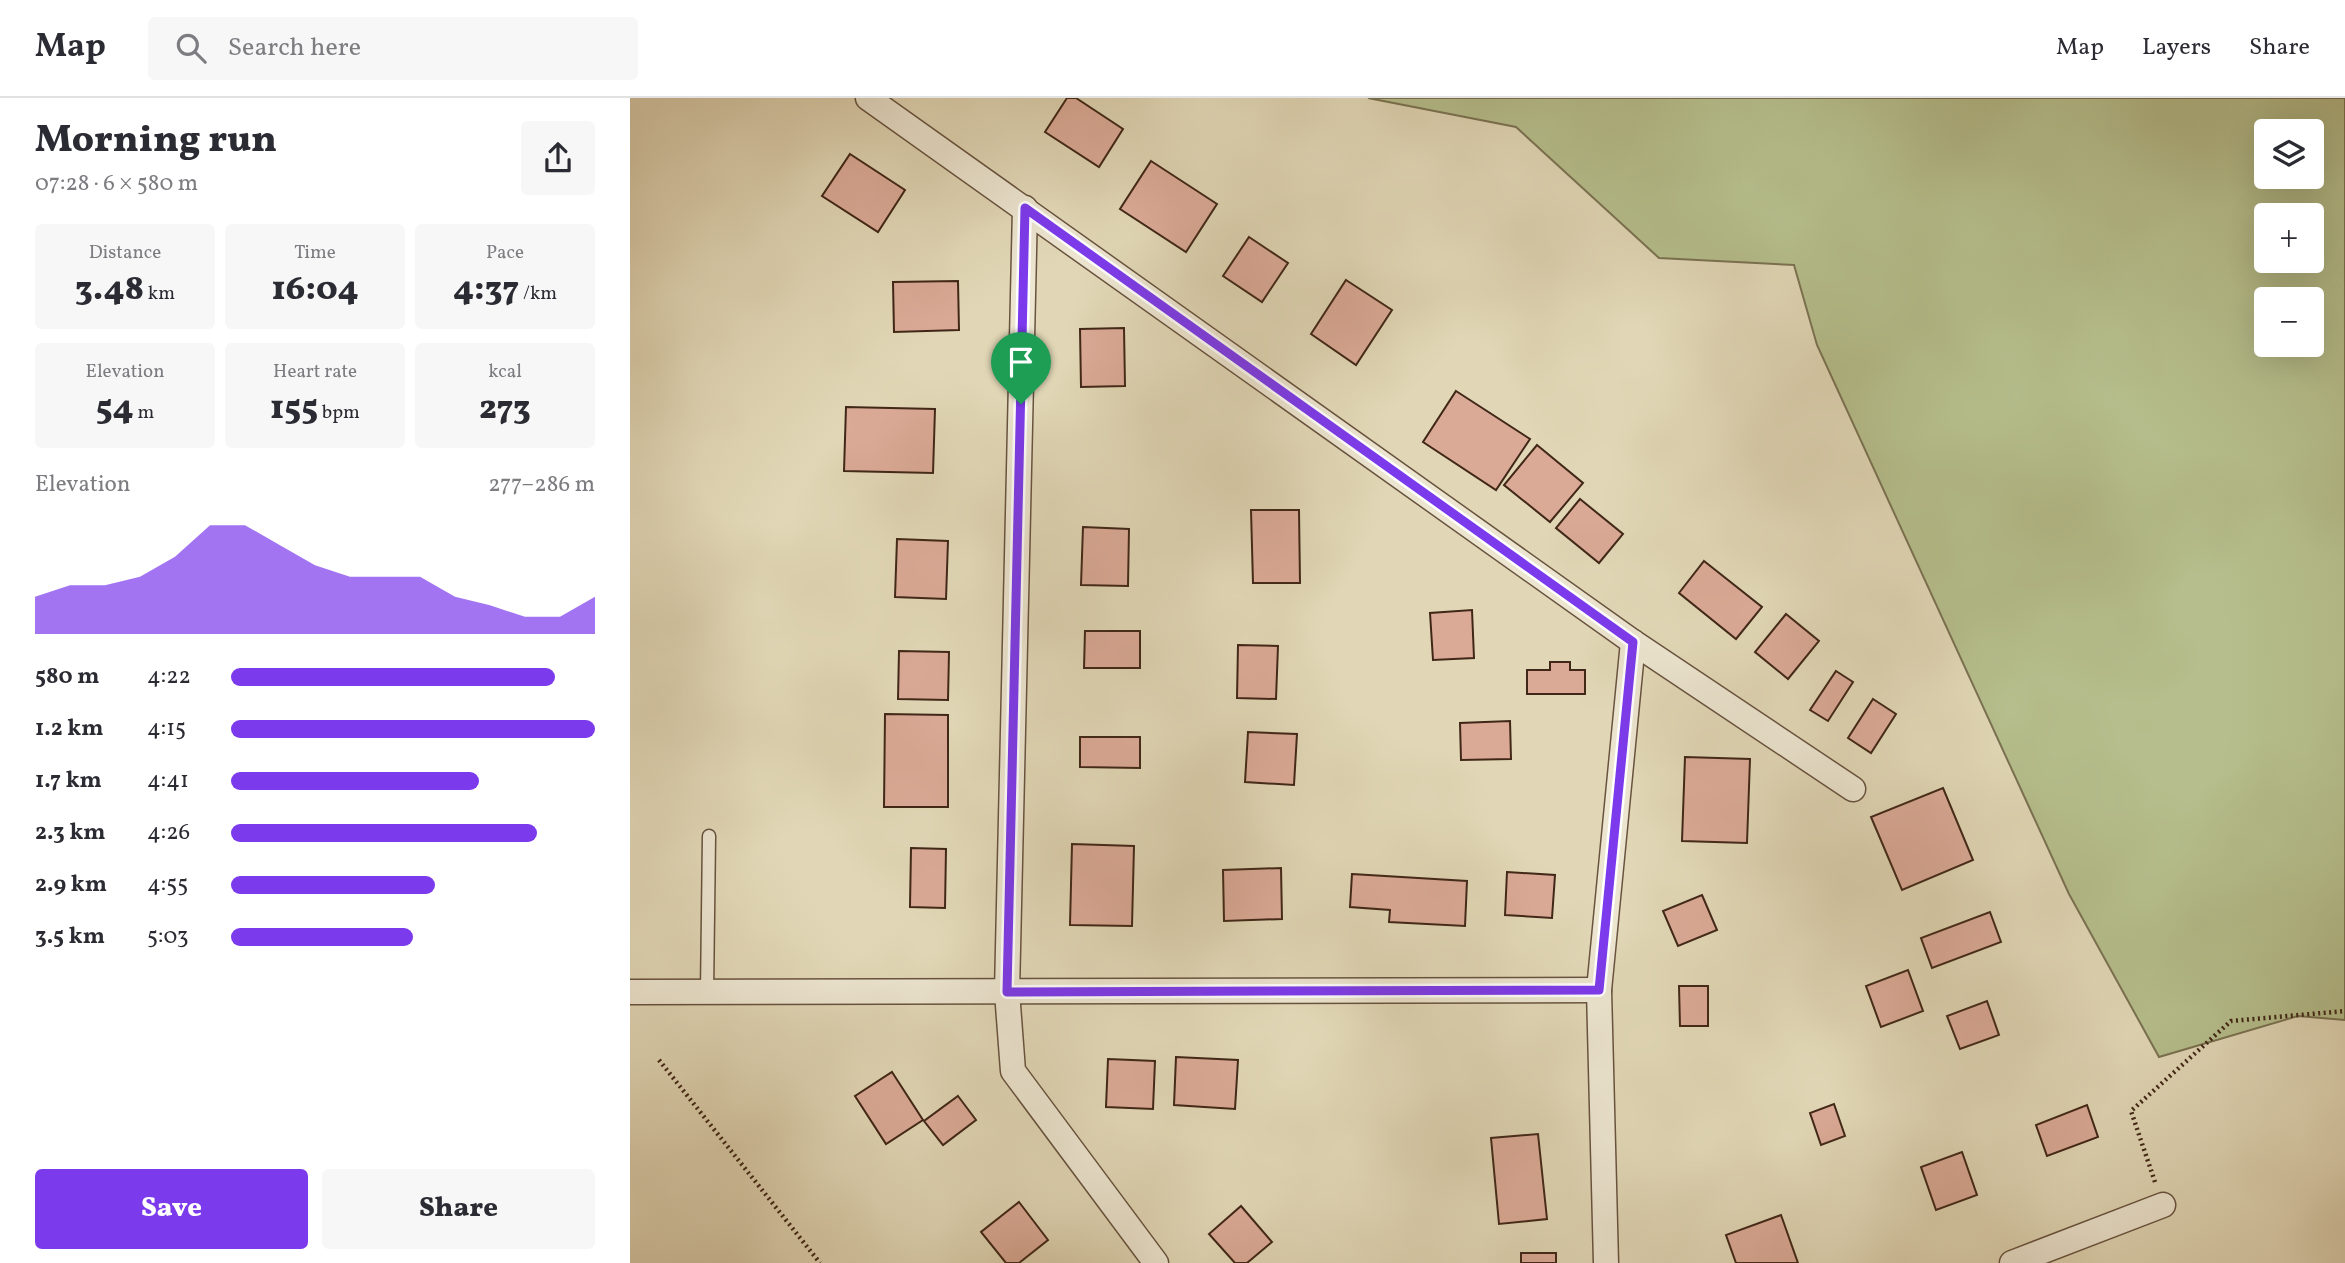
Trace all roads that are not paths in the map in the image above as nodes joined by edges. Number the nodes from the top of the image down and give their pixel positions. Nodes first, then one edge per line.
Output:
1 (868, 98) edge
2 (1025, 208) junction
3 (1633, 642) junction
4 (1853, 789) dead end
5 (709, 836) dead end
6 (1599, 990) junction
7 (630, 992) edge
8 (707, 992) junction
9 (1007, 992) junction
10 (2163, 1205) road end
11 (1156, 1263) edge
12 (1606, 1263) edge
13 (2012, 1263) edge

1 - 2 street
2 - 3 street
2 - 9 street
3 - 4 street
3 - 6 street
5 - 8 lane
6 - 9 street
6 - 12 street
7 - 8 street
8 - 9 street
9 - 11 street
10 - 13 street

